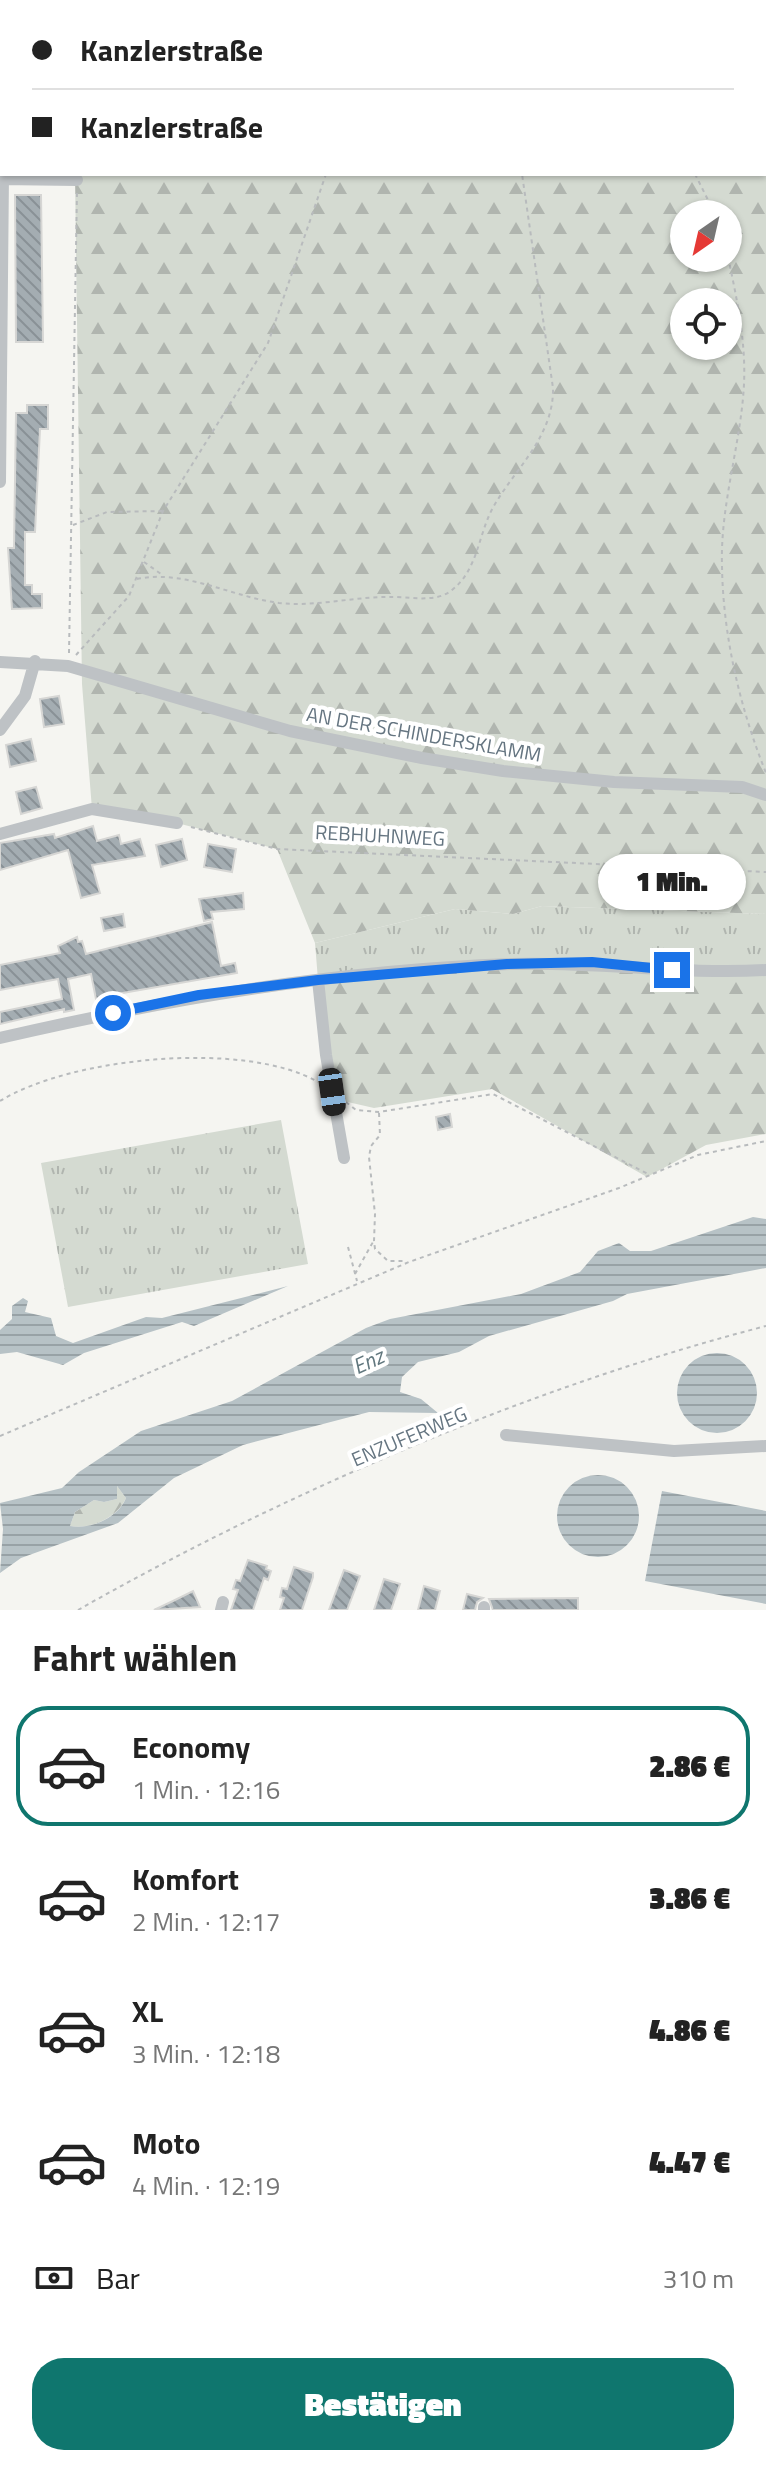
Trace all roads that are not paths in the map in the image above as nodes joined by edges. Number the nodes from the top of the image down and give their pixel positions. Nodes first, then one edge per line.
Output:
1 (2, 178) edge
2 (77, 180) road end
3 (0, 482) edge
4 (35, 661) junction
5 (0, 662) edge
6 (0, 730) edge
7 (766, 795) edge
8 (177, 823) road end
9 (0, 834) edge
10 (766, 970) edge
11 (318, 980) junction
12 (0, 1038) edge
13 (344, 1158) dead end
14 (506, 1435) dead end
15 (766, 1446) edge

1 - 2 street
1 - 3 street
4 - 5 street, AN DER SCHINDERSKLAMM
4 - 6 street
4 - 7 street, AN DER SCHINDERSKLAMM
8 - 9 street
10 - 11 street
11 - 12 street
11 - 13 street
14 - 15 street

